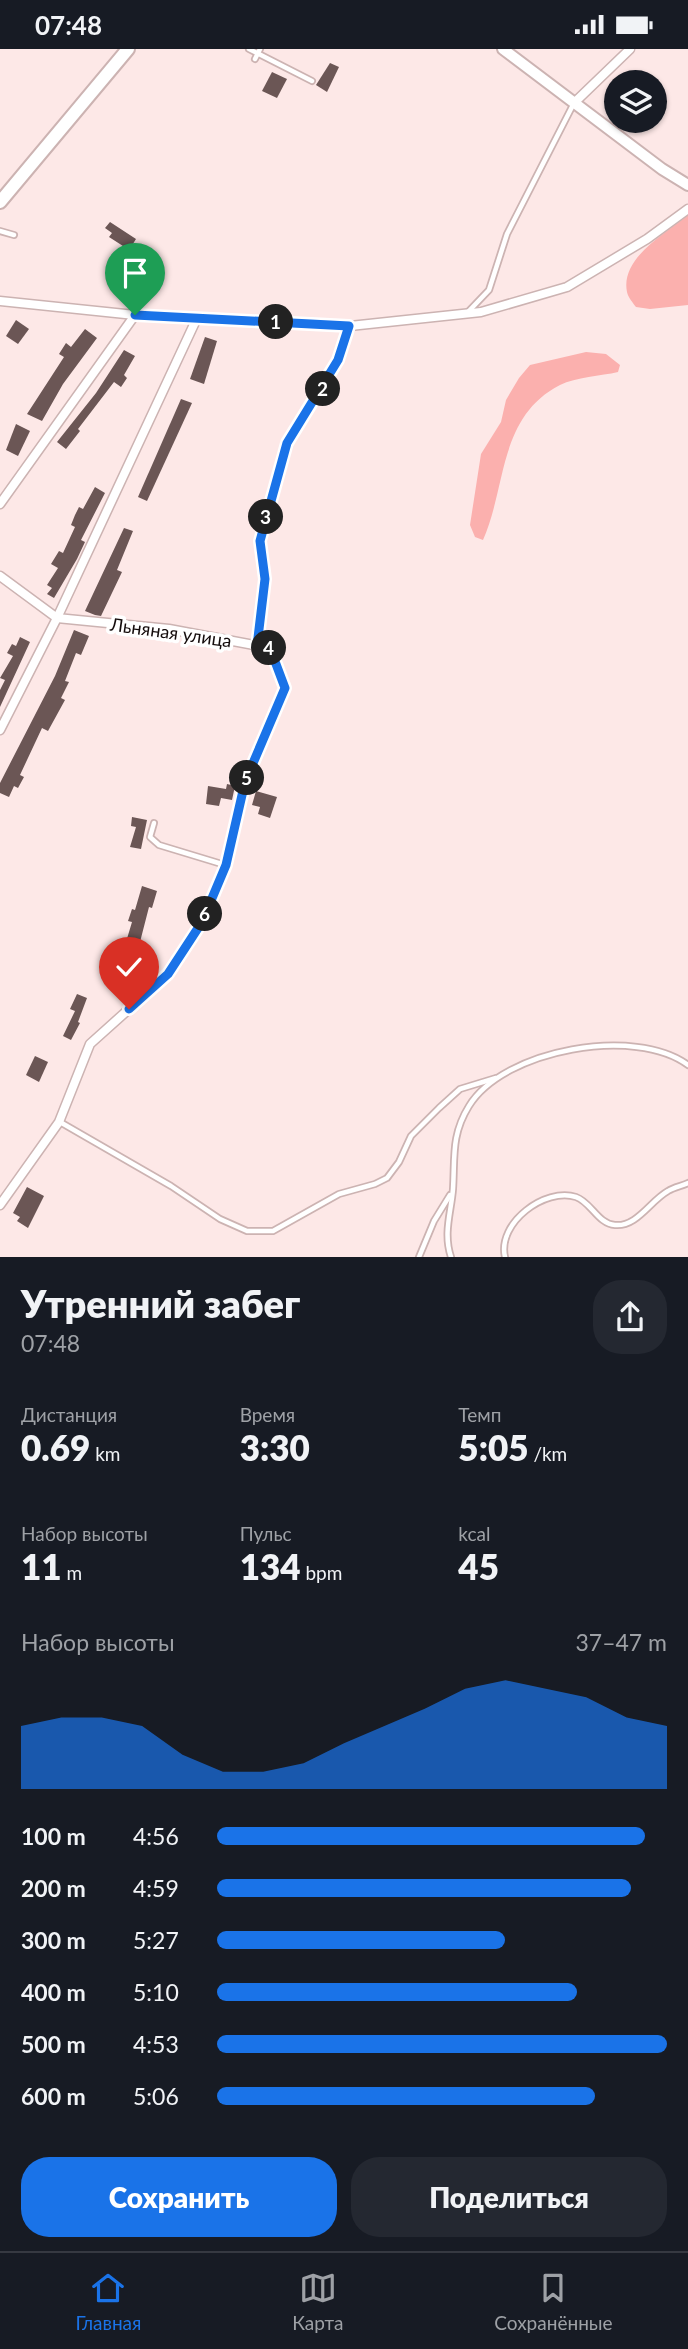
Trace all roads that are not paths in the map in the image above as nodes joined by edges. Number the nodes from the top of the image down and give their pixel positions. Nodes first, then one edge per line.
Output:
1 (128, 49) edge
2 (248, 49) edge
3 (503, 49) edge
4 (630, 49) edge
5 (258, 51) edge
6 (255, 59) dead end
7 (312, 81) dead end
8 (575, 102) junction
9 (688, 185) edge
10 (0, 202) edge
11 (688, 209) edge
12 (0, 231) edge
13 (14, 235) dead end
14 (0, 301) edge
15 (466, 314) junction
16 (135, 315) junction
17 (197, 318) junction
18 (349, 326) junction
19 (0, 505) edge
20 (0, 576) edge
21 (57, 618) junction
22 (257, 646) junction
23 (0, 730) edge
24 (154, 823) dead end
25 (226, 865) junction
26 (688, 1065) edge
27 (496, 1078) junction
28 (59, 1122) junction
29 (688, 1183) edge
30 (453, 1190) junction
31 (0, 1205) edge
32 (419, 1257) edge
33 (451, 1257) edge
34 (505, 1257) edge

1 - 10 main road
2 - 5 lane
3 - 8 street
4 - 8 street
5 - 6 lane
5 - 7 lane
8 - 9 street
8 - 15 lane
11 - 15 street
12 - 13 lane
14 - 16 street
15 - 18 street
16 - 17 street
16 - 19 street
17 - 18 street
17 - 21 street
18 - 22 lane
20 - 21 street
21 - 22 street, Льняная улица
21 - 23 street
22 - 25 street, Льняная улица
24 - 25 lane
25 - 28 street, Льняная улица
26 - 27 lane
27 - 28 lane
27 - 30 lane
28 - 31 street, Льняная улица
29 - 34 lane
30 - 32 lane
30 - 33 lane

